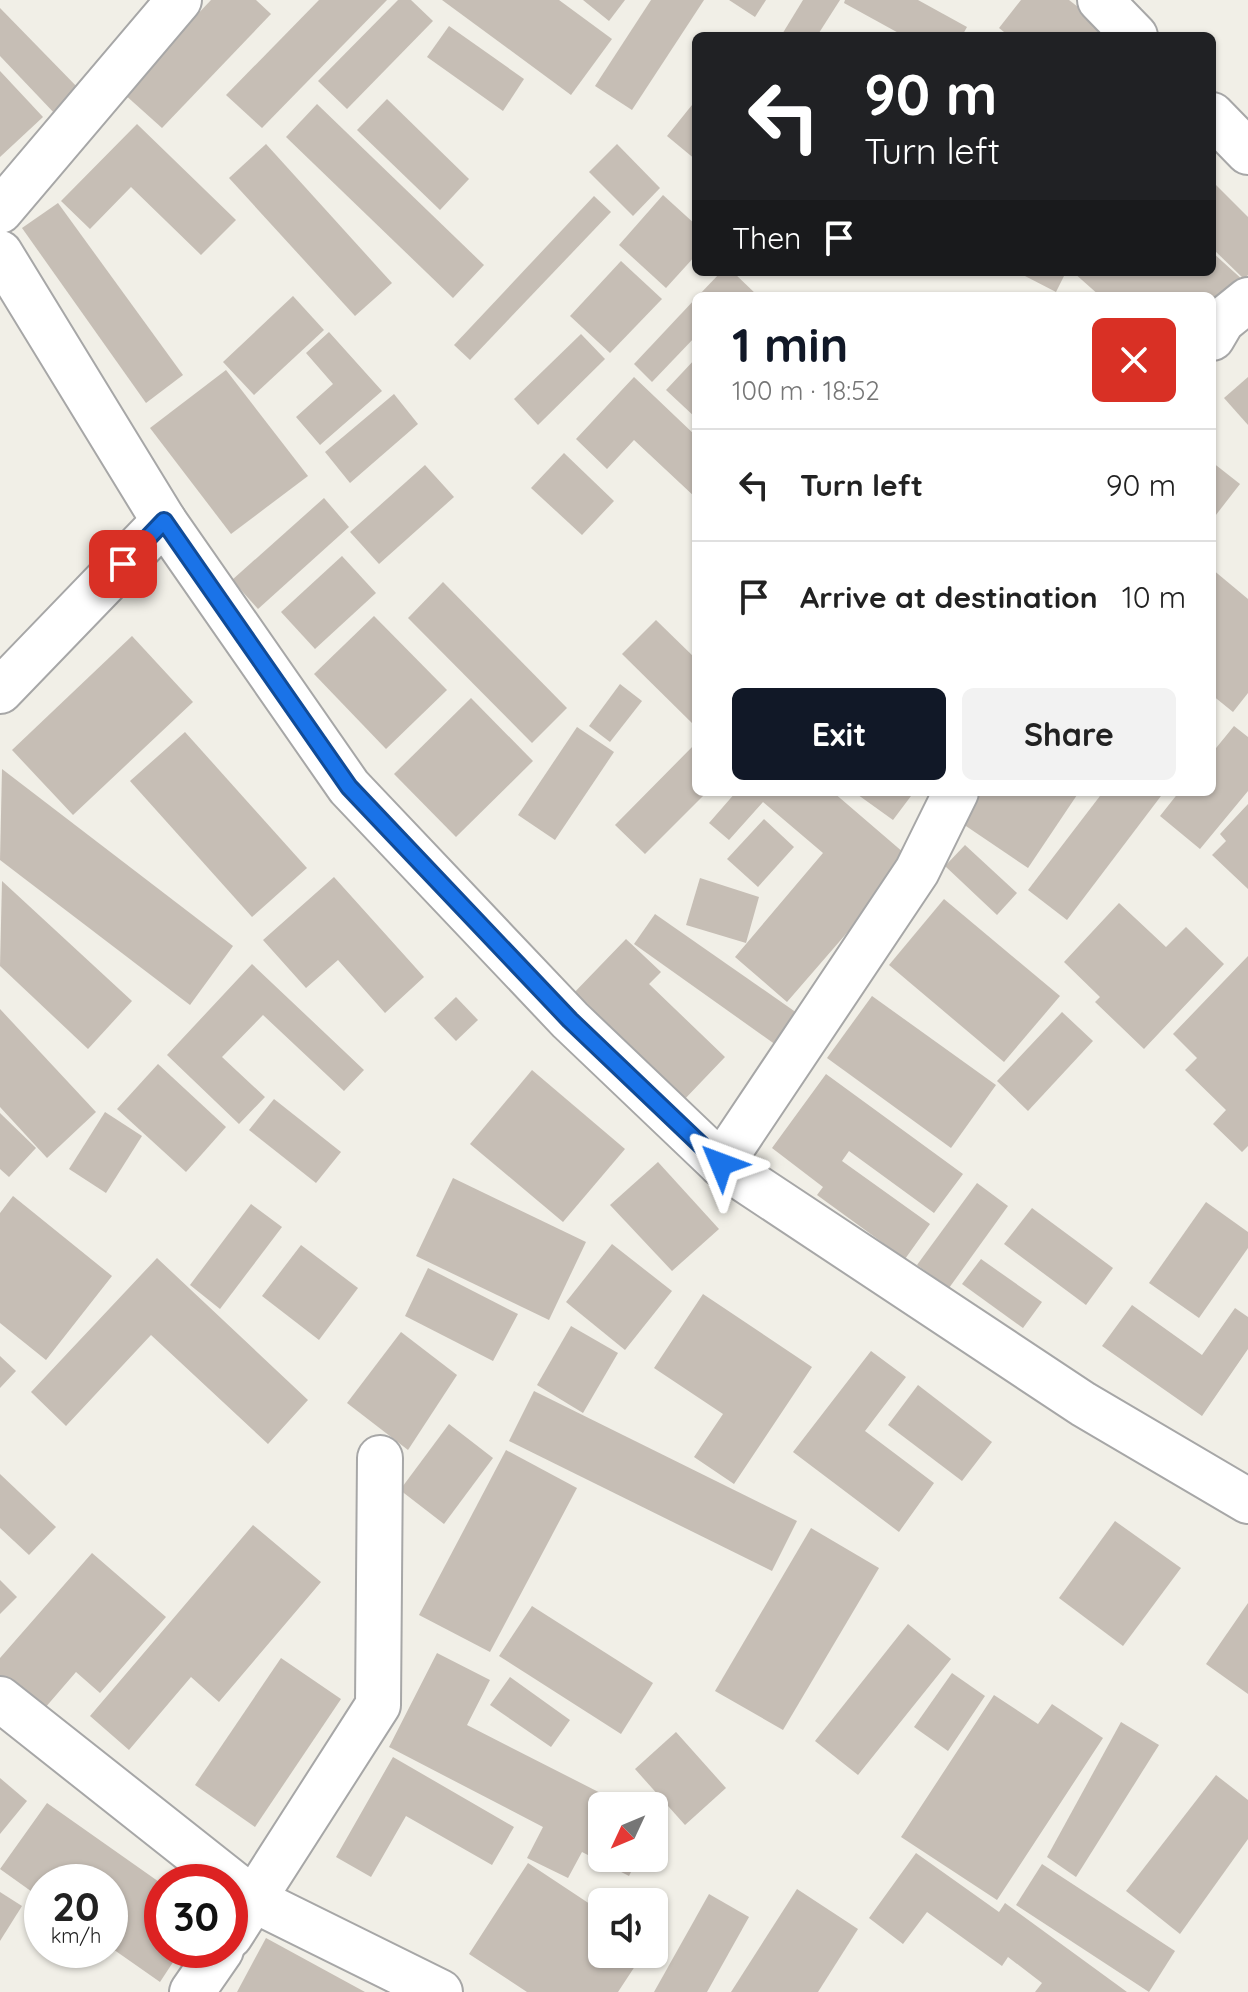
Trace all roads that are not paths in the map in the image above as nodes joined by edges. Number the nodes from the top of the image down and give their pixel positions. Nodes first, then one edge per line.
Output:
1 (179, 0) edge
2 (1100, 0) edge
3 (1131, 32) edge
4 (1216, 119) edge
5 (1248, 152) edge
6 (0, 211) edge
7 (0, 253) edge
8 (1248, 300) edge
9 (1216, 331) edge
10 (164, 521) junction
11 (0, 691) edge
12 (954, 796) edge
13 (721, 1164) junction
14 (380, 1458) dead end
15 (1248, 1501) edge
16 (0, 1699) edge
17 (254, 1900) junction
18 (248, 1909) edge
19 (209, 1968) edge
20 (192, 1992) edge
21 (440, 1992) edge

1 - 6 street
2 - 3 street
4 - 5 street
7 - 10 street
8 - 9 street
10 - 11 street
10 - 13 street
12 - 13 street
13 - 15 street
14 - 17 street
16 - 17 street
17 - 18 street
17 - 21 street
19 - 20 street

